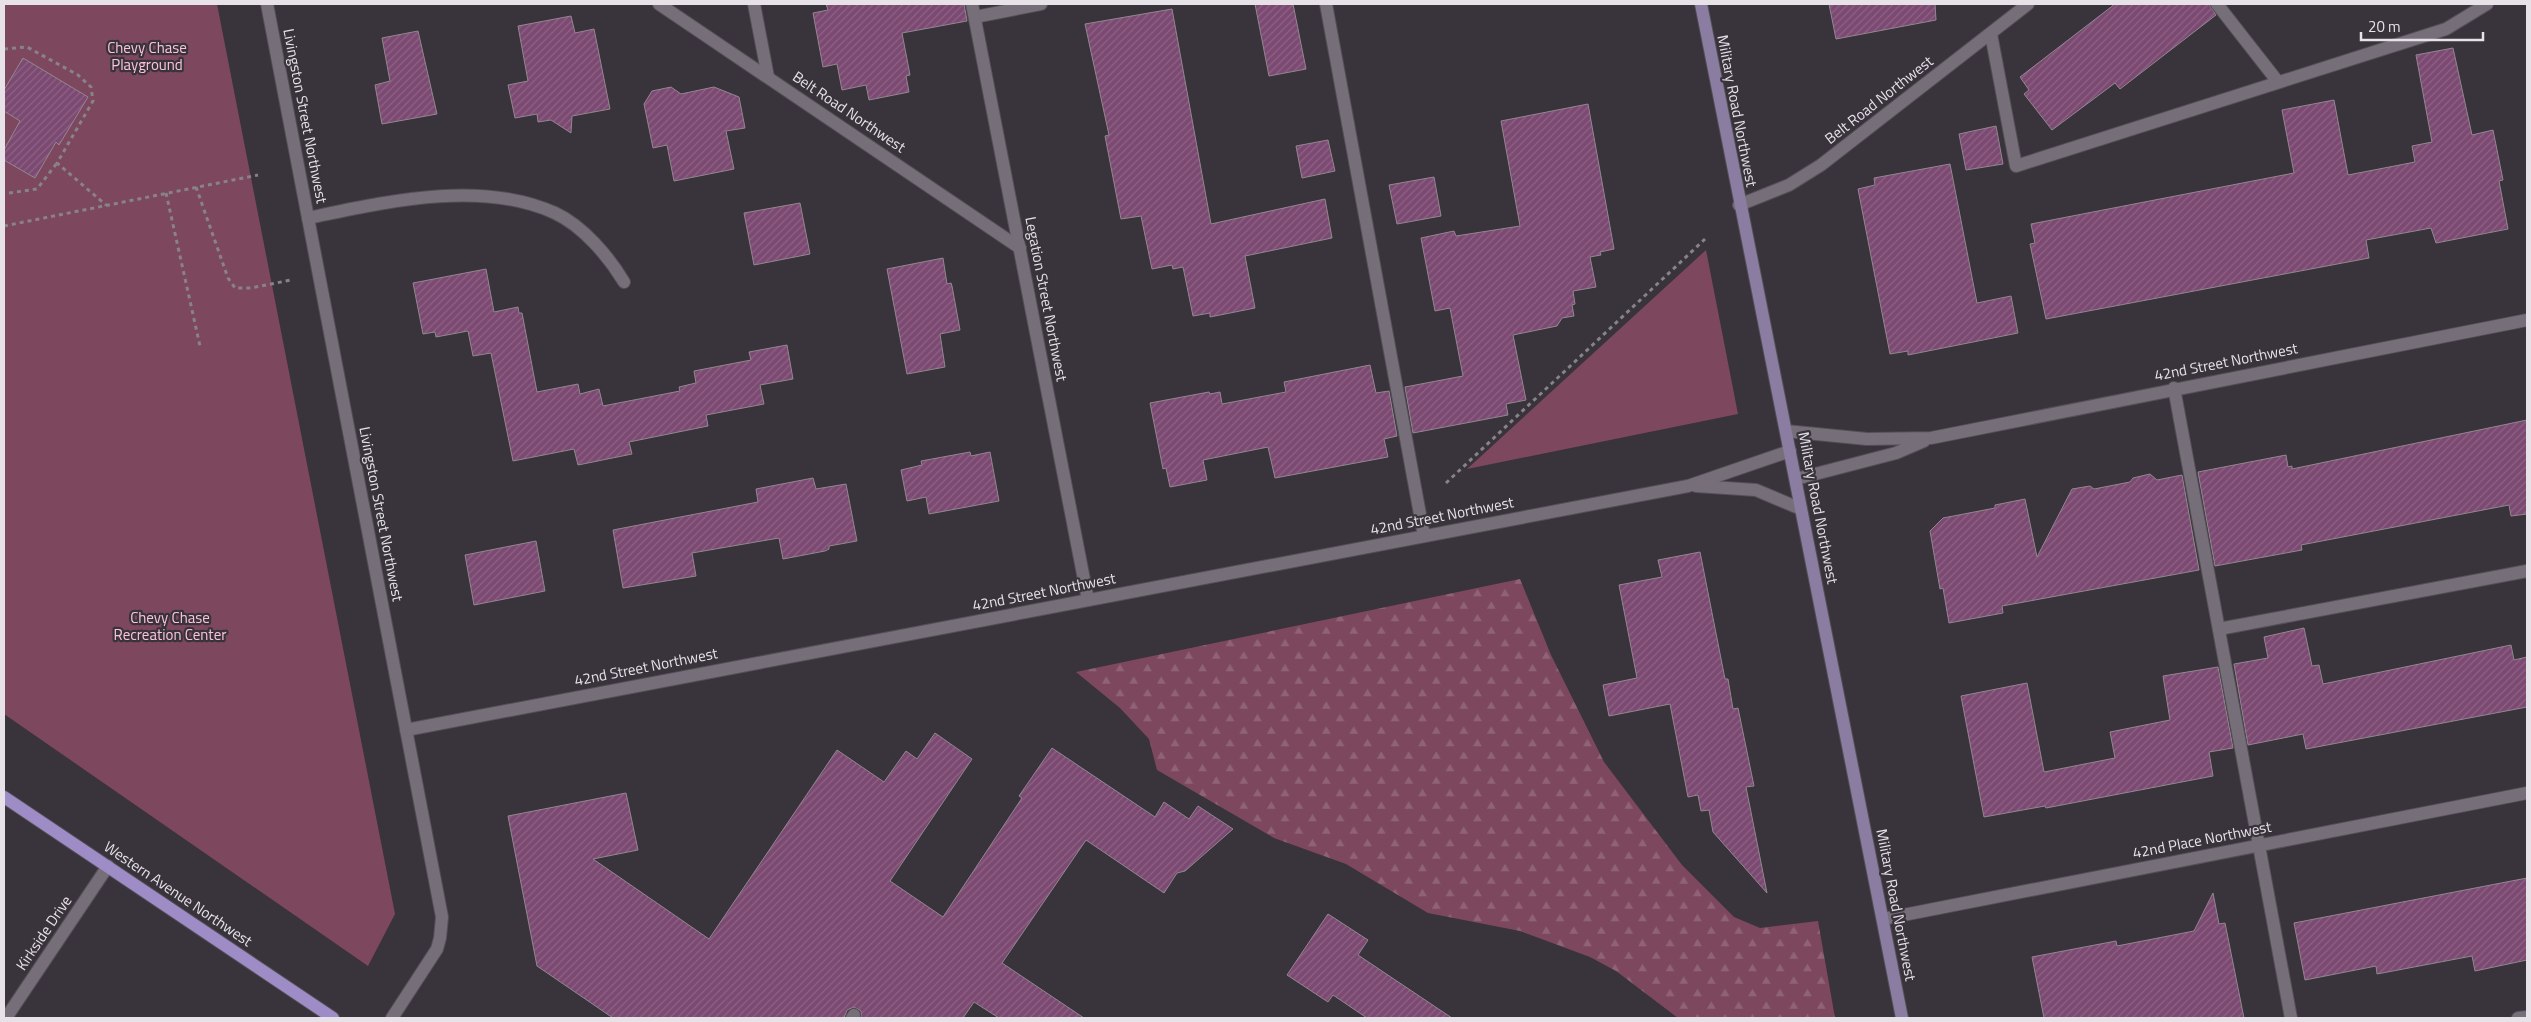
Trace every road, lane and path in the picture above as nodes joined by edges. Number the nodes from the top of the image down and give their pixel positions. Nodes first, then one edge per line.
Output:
1 (267, 4) edge
2 (659, 4) edge
3 (754, 4) edge
4 (1041, 4) edge
5 (1326, 4) edge
6 (1700, 4) edge
7 (2028, 4) edge
8 (2217, 4) edge
9 (2487, 4) edge
10 (974, 10) edge
11 (1991, 34) junction
12 (4, 49) edge
13 (768, 77) junction
14 (2278, 82) junction
15 (57, 163) junction
16 (258, 176) dead end
17 (196, 188) junction
18 (166, 193) junction
19 (9, 194) dead end
20 (1739, 205) junction
21 (106, 206) junction
22 (308, 218) junction
23 (4, 226) edge
24 (1705, 240) dead end
25 (1020, 248) junction
26 (292, 280) dead end
27 (624, 282) dead end
28 (2527, 320) edge
29 (200, 346) dead end
30 (2174, 388) junction
31 (1786, 431) junction
32 (1931, 438) junction
33 (1790, 451) junction
34 (1796, 479) junction
35 (1446, 483) dead end
36 (1688, 486) junction
37 (1801, 509) junction
38 (1424, 536) junction
39 (2527, 571) edge
40 (1088, 600) junction
41 (2219, 629) junction
42 (406, 730) junction
43 (2527, 793) edge
44 (4, 797) edge
45 (2260, 846) junction
46 (108, 866) junction
47 (1882, 920) junction
48 (2527, 1016) edge
49 (6, 1018) edge
50 (333, 1018) edge
51 (392, 1018) edge
52 (1902, 1018) edge
53 (2292, 1018) edge
54 (2518, 1018) edge

1 - 22 street, Livingston Street Northwest
2 - 13 street, Belt Road Northwest
3 - 13 street
4 - 10 street
5 - 38 street
6 - 20 main road, Military Road Northwest
7 - 11 street, Belt Road Northwest
8 - 14 street
9 - 14 street
10 - 25 street, Legation Street Northwest
11 - 14 street
11 - 20 street, Belt Road Northwest
12 - 15 path
13 - 25 street, Belt Road Northwest
15 - 19 path
15 - 21 path
16 - 17 path
17 - 18 path
17 - 26 path
18 - 21 path
18 - 29 path
20 - 31 main road, Military Road Northwest
21 - 23 path
22 - 27 street
22 - 42 street, Livingston Street Northwest
24 - 35 path
25 - 40 street, Legation Street Northwest
28 - 30 street, 42nd Street Northwest
30 - 32 street, 42nd Street Northwest
30 - 41 street
31 - 32 street, 42nd Street Northwest
31 - 33 main road, Military Road Northwest
32 - 34 street, 42nd Street Northwest
33 - 34 main road, Military Road Northwest
33 - 36 street, 42nd Street Northwest
34 - 37 main road, Military Road Northwest
36 - 37 street, 42nd Street Northwest
36 - 38 street, 42nd Street Northwest
37 - 47 main road, Military Road Northwest
38 - 40 street, 42nd Street Northwest
39 - 41 street
40 - 42 street, 42nd Street Northwest
41 - 45 street
42 - 51 street, Livingston Street Northwest
43 - 45 street, 42nd Place Northwest
44 - 46 main road, Western Avenue Northwest
45 - 47 street, 42nd Place Northwest
45 - 53 street
46 - 49 street, Kirkside Drive
46 - 50 main road, Western Avenue Northwest
47 - 52 main road, Military Road Northwest
48 - 54 street

